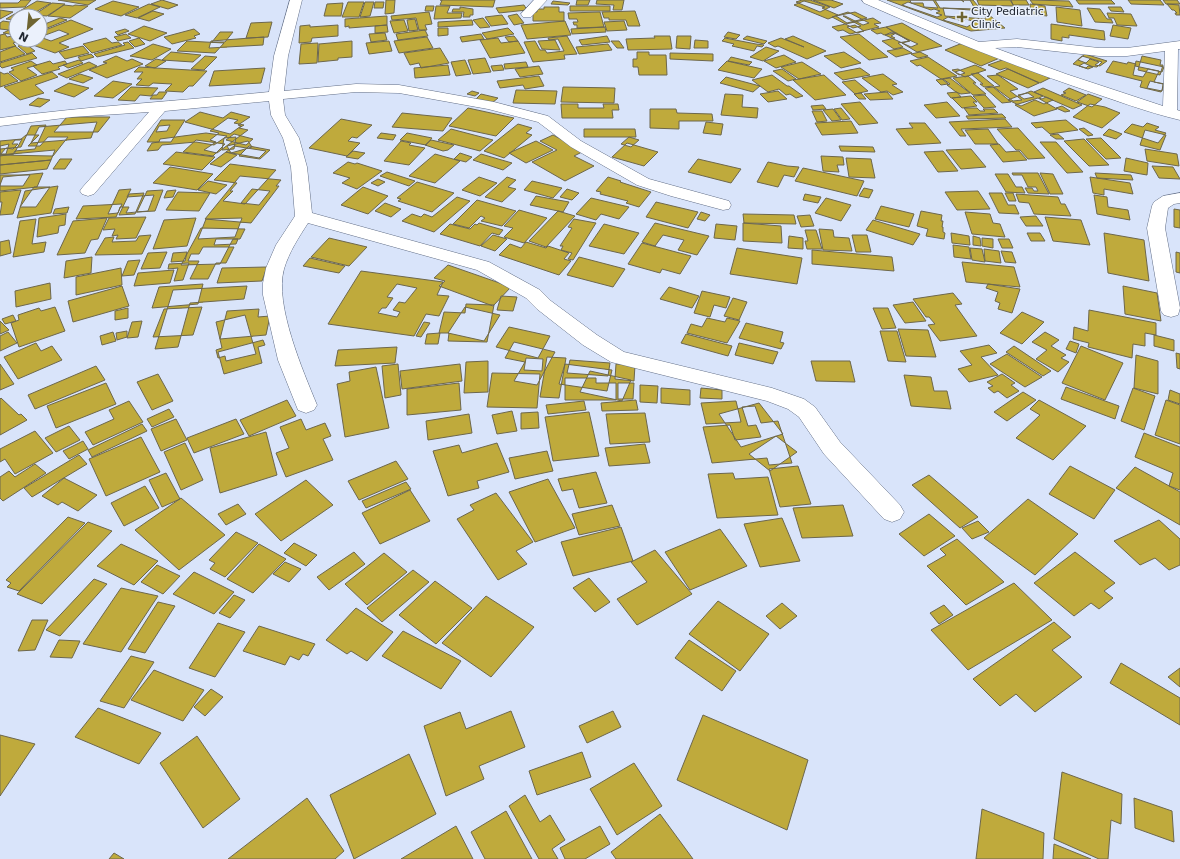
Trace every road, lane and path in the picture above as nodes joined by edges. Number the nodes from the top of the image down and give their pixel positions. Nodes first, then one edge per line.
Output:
1 (296, 0) edge
2 (542, 0) edge
3 (868, 0) edge
4 (527, 14) dead end
5 (1176, 45) edge
6 (978, 46) junction
7 (276, 96) junction
8 (161, 107) junction
9 (1175, 114) edge
10 (0, 122) edge
11 (88, 191) dead end
12 (1180, 198) edge
13 (723, 205) dead end
14 (304, 216) junction
15 (1171, 311) dead end
16 (306, 405) dead end
17 (892, 512) dead end

1 - 7 street
2 - 4 street
3 - 6 street
5 - 6 street
5 - 9 street
6 - 9 street
7 - 8 street
7 - 13 street
7 - 14 street
8 - 10 street
8 - 11 street
12 - 15 street
14 - 16 street
14 - 17 street

